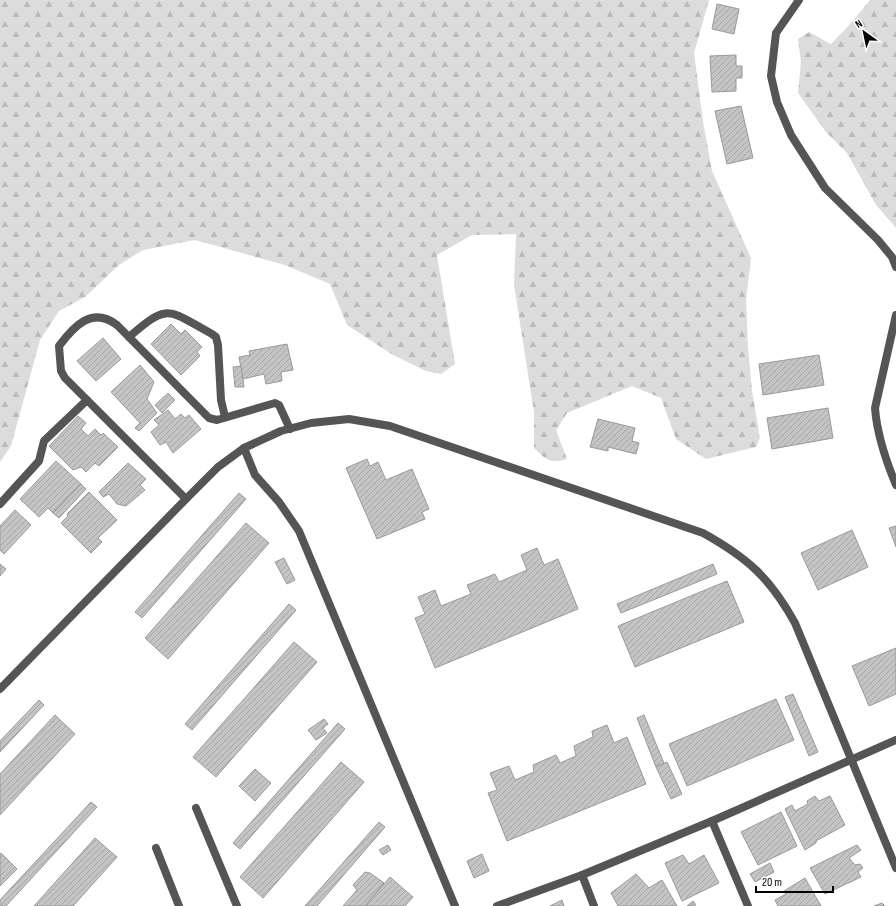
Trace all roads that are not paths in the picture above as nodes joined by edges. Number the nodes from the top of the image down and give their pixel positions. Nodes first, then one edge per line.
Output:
1 (799, 0) edge
2 (896, 267) edge
3 (896, 315) edge
4 (128, 337) junction
5 (87, 400) junction
6 (225, 418) junction
7 (290, 429) junction
8 (244, 448) junction
9 (896, 485) edge
10 (186, 499) junction
11 (0, 504) edge
12 (0, 689) edge
13 (896, 740) edge
14 (851, 759) junction
15 (196, 808) dead end
16 (712, 821) junction
17 (156, 848) dead end
18 (896, 868) edge
19 (582, 875) junction
20 (179, 906) edge
21 (237, 906) edge
22 (455, 906) edge
23 (497, 906) edge
24 (594, 906) edge
25 (748, 906) edge

1 - 2 street
3 - 9 street
4 - 5 street
4 - 6 street
4 - 6 street
5 - 10 street
5 - 11 street
6 - 7 street
7 - 8 street
7 - 14 street
8 - 10 street
8 - 22 street
10 - 12 street
13 - 14 street
14 - 16 street
14 - 18 street
15 - 21 street
16 - 19 street
16 - 25 street
17 - 20 street
19 - 23 street
19 - 24 street

